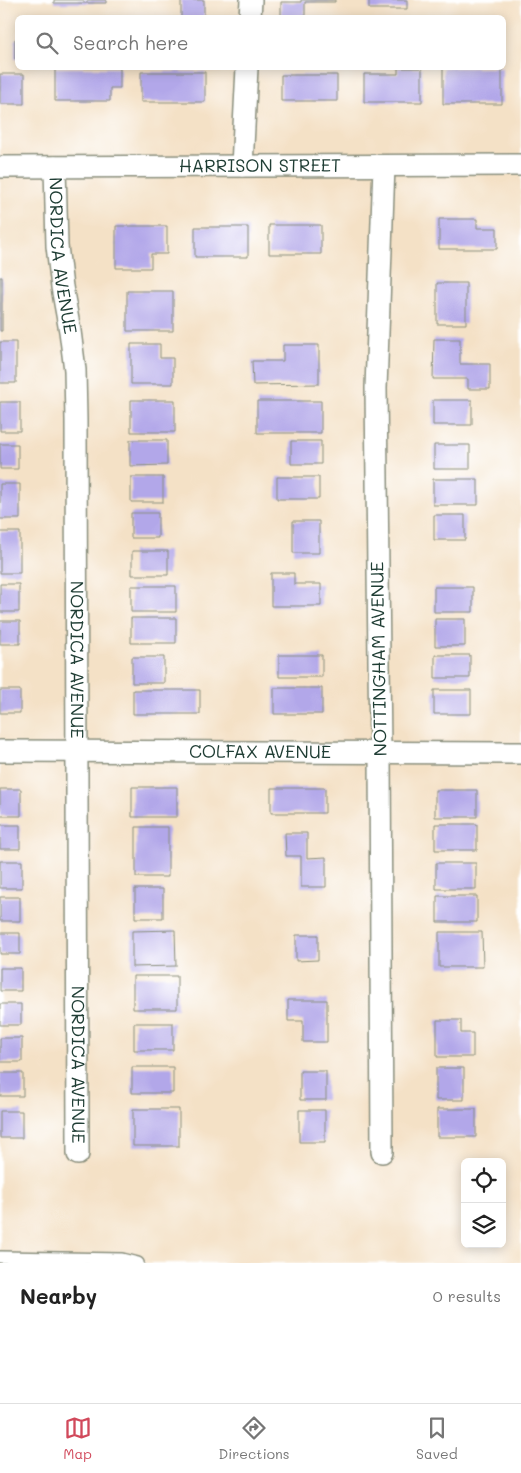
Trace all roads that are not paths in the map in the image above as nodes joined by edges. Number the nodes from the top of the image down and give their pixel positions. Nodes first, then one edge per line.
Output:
1 (251, 0) edge
2 (250, 15) edge
3 (247, 70) edge
4 (55, 166) junction
5 (242, 166) junction
6 (384, 166) junction
7 (521, 166) edge
8 (0, 167) edge
9 (78, 751) junction
10 (0, 752) edge
11 (380, 752) junction
12 (521, 753) edge
13 (382, 1152) dead end
14 (78, 1154) dead end
15 (0, 1257) edge
16 (138, 1263) edge

1 - 2 street
3 - 5 street
4 - 5 street, HARRISON STREET
4 - 8 street, HARRISON STREET
4 - 9 street, NORDICA AVENUE
5 - 6 street, HARRISON STREET
6 - 7 street, HARRISON STREET
6 - 11 street, NOTTINGHAM AVENUE
9 - 10 street, COLFAX AVENUE
9 - 11 street, COLFAX AVENUE
9 - 14 street, NORDICA AVENUE
11 - 12 street, COLFAX AVENUE
11 - 13 street, NOTTINGHAM AVENUE
15 - 16 lane

